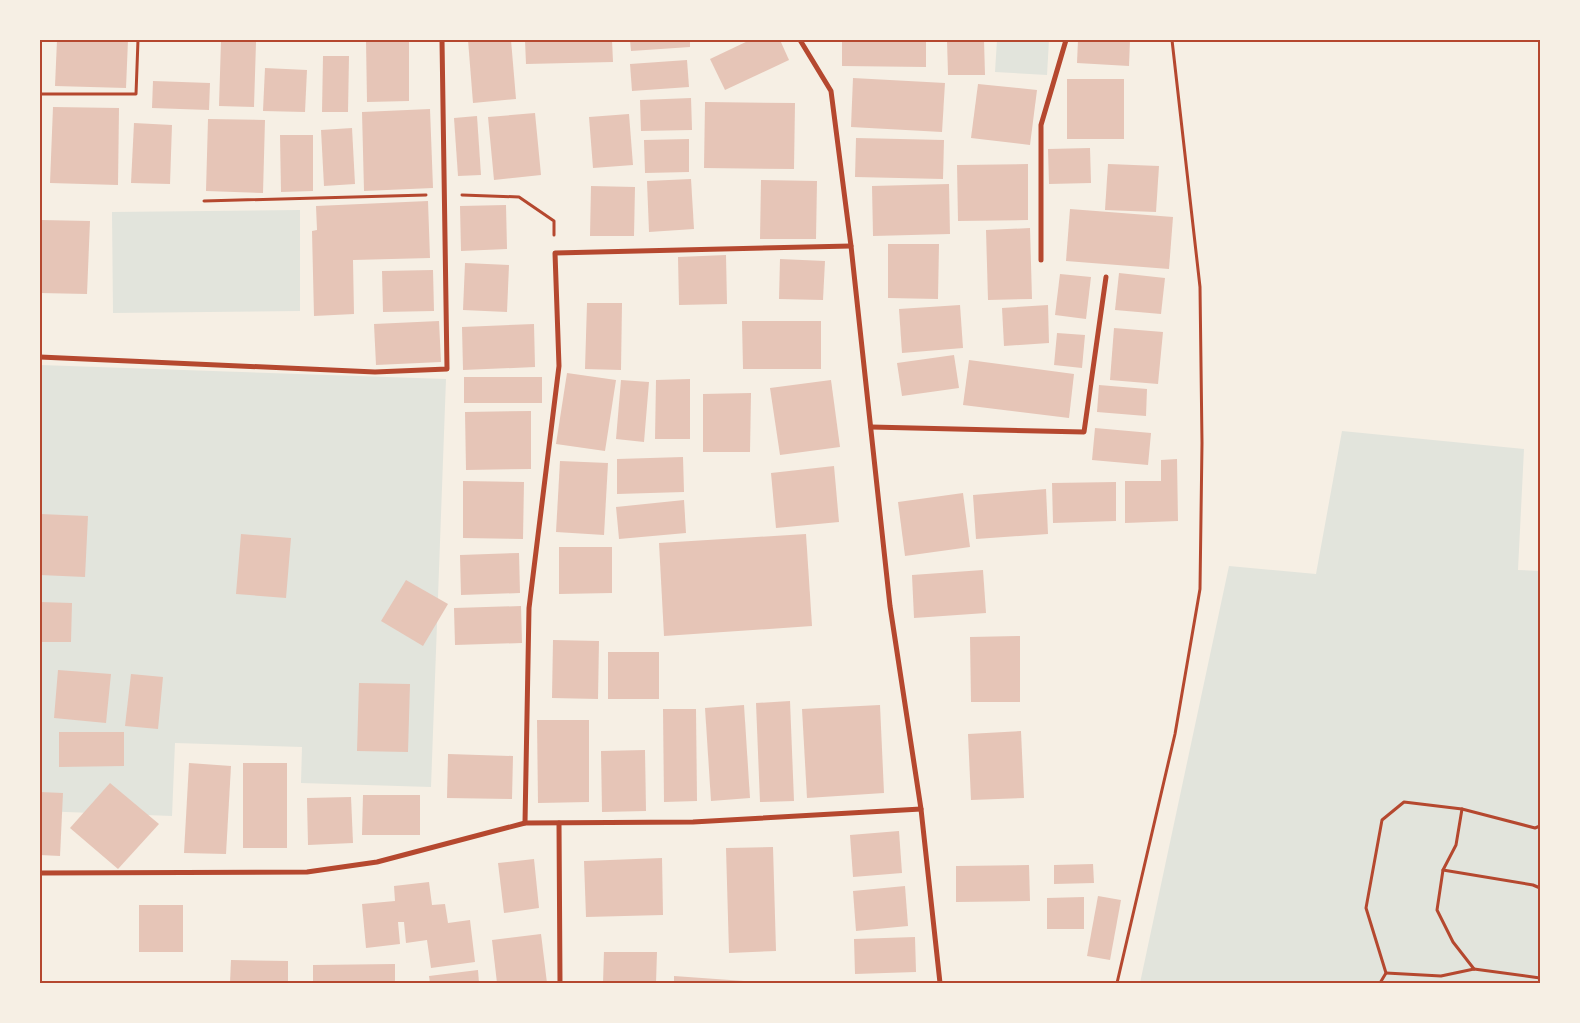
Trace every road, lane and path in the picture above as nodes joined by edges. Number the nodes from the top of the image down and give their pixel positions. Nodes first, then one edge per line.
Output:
1 (138, 40) edge
2 (442, 40) edge
3 (800, 40) edge
4 (1066, 40) edge
5 (1172, 40) edge
6 (40, 94) edge
7 (444, 195) junction
8 (204, 201) dead end
9 (851, 246) junction
10 (555, 253) junction
11 (1041, 260) dead end
12 (1106, 277) dead end
13 (40, 357) edge
14 (871, 427) junction
15 (921, 809) junction
16 (1462, 809) junction
17 (524, 823) junction
18 (559, 823) junction
19 (1540, 826) edge
20 (1443, 870) junction
21 (40, 873) edge
22 (1540, 888) edge
23 (1474, 969) junction
24 (1386, 973) junction
25 (1540, 978) edge
26 (560, 983) edge
27 (940, 983) edge
28 (1117, 983) edge
29 (1380, 983) edge

1 - 6 path
2 - 7 street
3 - 9 street
4 - 11 street
5 - 28 path
7 - 8 path
7 - 10 path
7 - 13 street
9 - 10 street
9 - 14 street
10 - 17 street
12 - 14 street
14 - 15 street
15 - 18 street
15 - 27 street
16 - 19 path
16 - 20 path
16 - 24 path
17 - 18 street
17 - 21 street
18 - 26 street
20 - 22 path
20 - 23 path
23 - 24 path
23 - 25 path
24 - 29 path

